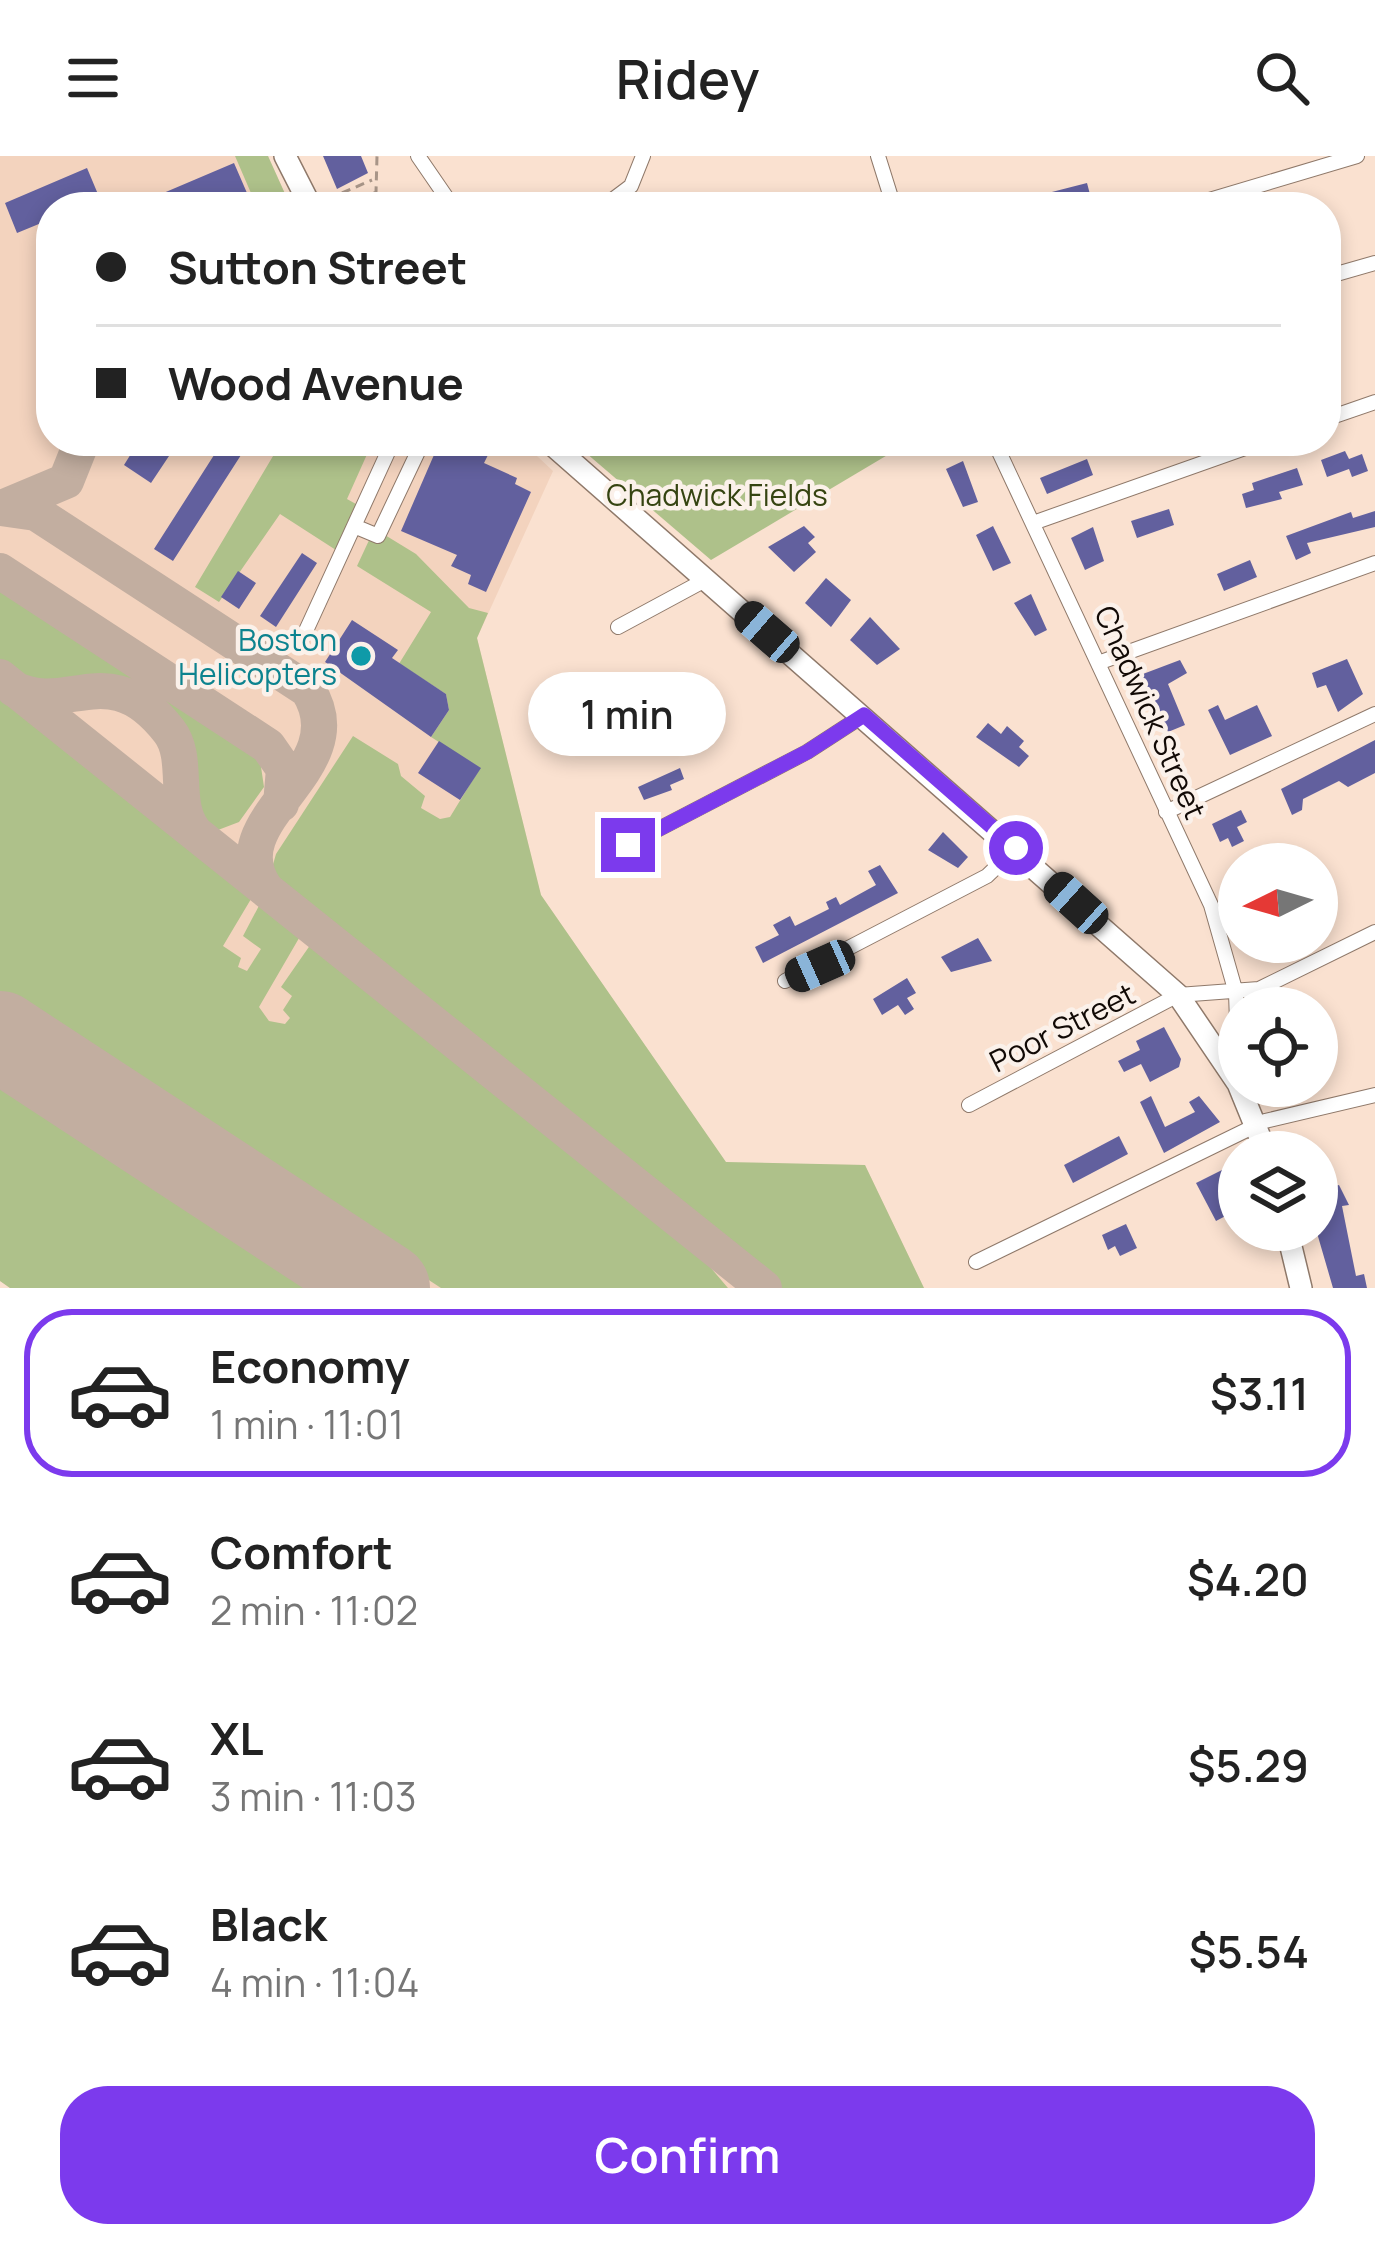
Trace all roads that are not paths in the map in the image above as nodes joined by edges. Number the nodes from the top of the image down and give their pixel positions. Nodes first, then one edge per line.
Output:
1 (286, 156) edge
2 (418, 156) edge
3 (644, 156) edge
4 (878, 156) edge
5 (1358, 156) edge
6 (304, 192) edge
7 (443, 192) edge
8 (623, 192) edge
9 (889, 192) edge
10 (1237, 192) edge
11 (1375, 262) edge
12 (1341, 272) edge
13 (1375, 402) edge
14 (1341, 414) edge
15 (386, 456) edge
16 (416, 456) edge
17 (565, 456) edge
18 (1001, 456) edge
19 (1223, 456) edge
20 (1034, 523) junction
21 (355, 526) junction
22 (1375, 563) edge
23 (707, 579) junction
24 (618, 627) dead end
25 (298, 646) dead end
26 (1099, 663) junction
27 (1375, 714) edge
28 (864, 715) junction
29 (1166, 812) junction
30 (628, 845) dead end
31 (1016, 848) junction
32 (1375, 932) edge
33 (785, 981) dead end
34 (1234, 987) edge
35 (1261, 987) edge
36 (1218, 994) edge
37 (1178, 995) junction
38 (1218, 1054) edge
39 (1375, 1094) edge
40 (969, 1105) dead end
41 (1249, 1107) edge
42 (1257, 1125) junction
43 (1259, 1131) edge
44 (1292, 1251) edge
45 (976, 1262) dead end
46 (1301, 1288) edge

1 - 6 highway
2 - 7 street
3 - 8 street
4 - 9 street
5 - 10 street
11 - 12 street
13 - 14 street
15 - 21 street
16 - 21 street
17 - 23 highway
18 - 20 street, Chadwick Street
19 - 20 street
20 - 26 street, Chadwick Street
21 - 25 street
22 - 26 street
23 - 24 street
23 - 28 highway
26 - 29 street, Chadwick Street
27 - 29 street
28 - 30 street
28 - 31 highway
29 - 34 street, Chadwick Street
31 - 33 street
31 - 37 highway
32 - 35 street
36 - 37 street
37 - 38 highway
37 - 40 street, Poor Street
39 - 42 street
41 - 42 highway
42 - 43 highway
42 - 45 street
44 - 46 highway

